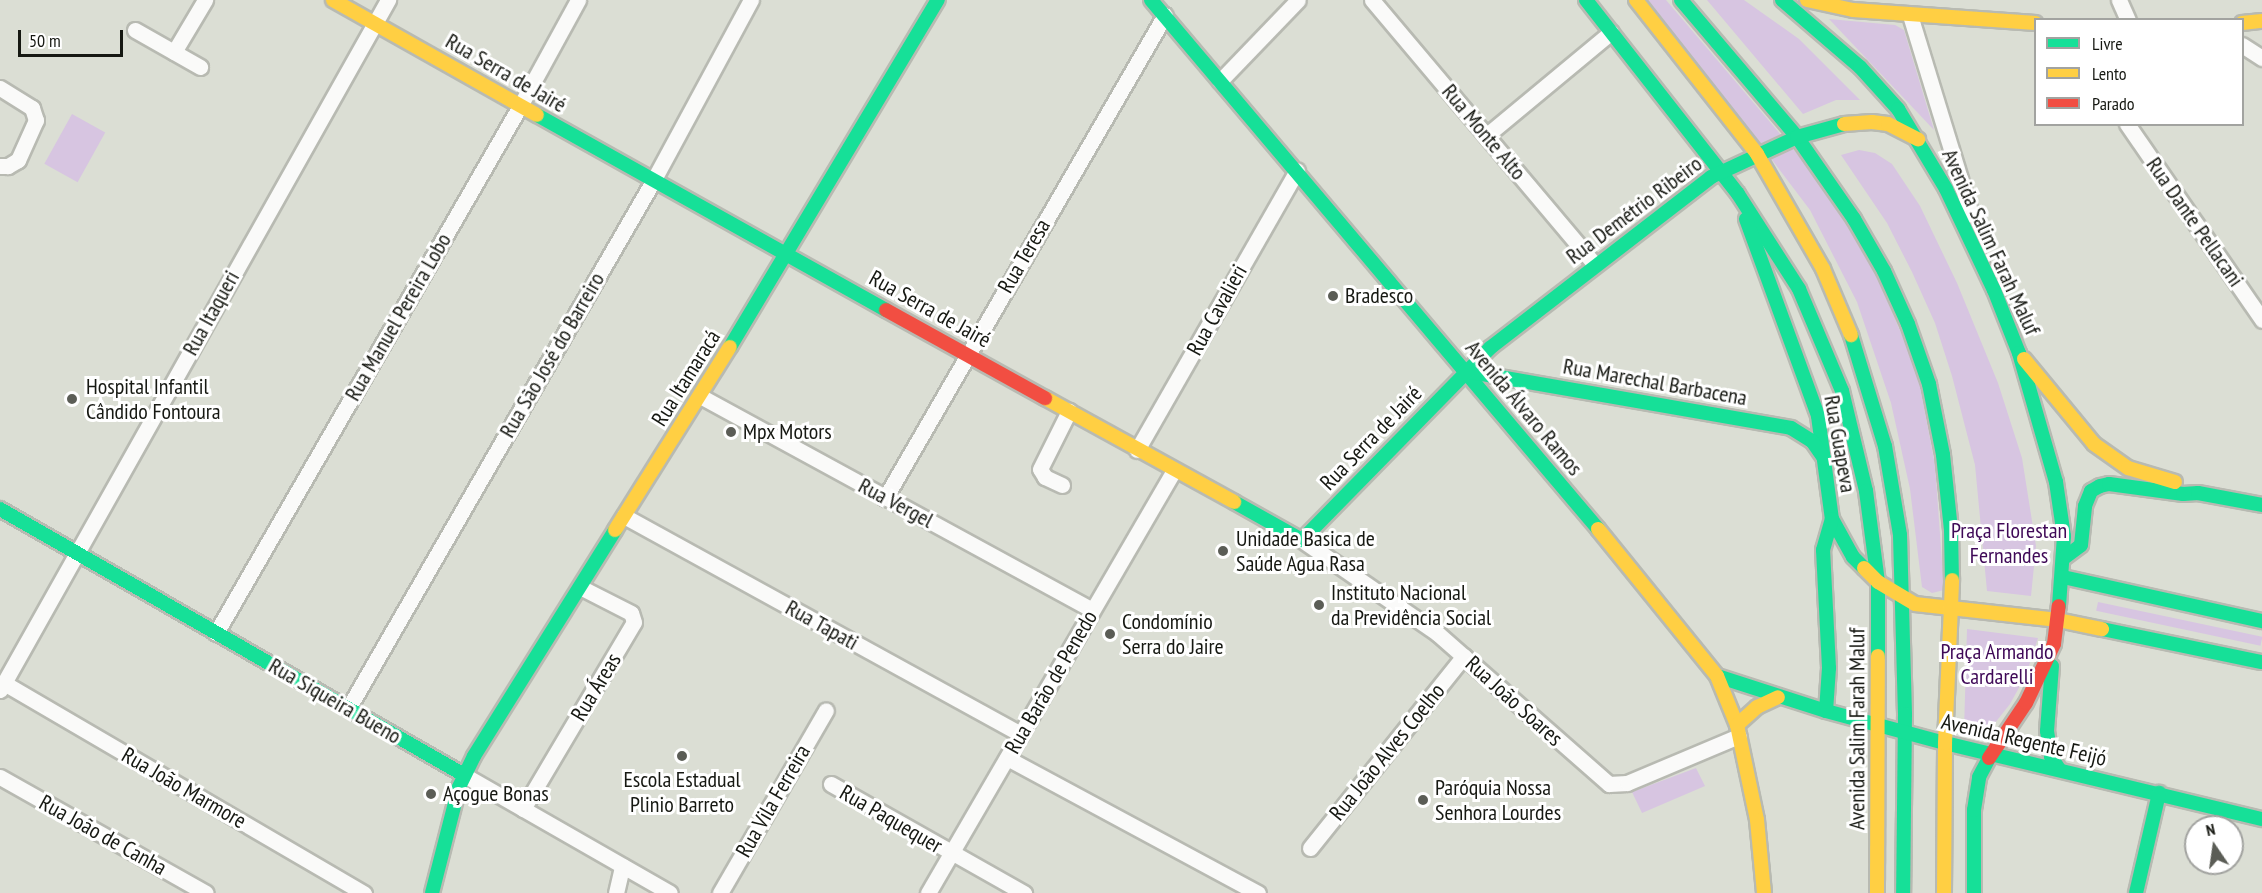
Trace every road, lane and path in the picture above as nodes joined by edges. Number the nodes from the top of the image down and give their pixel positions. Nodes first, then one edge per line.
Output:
1 (205, 0) edge
2 (333, 0) edge
3 (388, 0) edge
4 (578, 0) edge
5 (751, 0) edge
6 (938, 0) edge
7 (1151, 0) edge
8 (1298, 0) edge
9 (1372, 0) edge
10 (1586, 0) edge
11 (1636, 0) edge
12 (1681, 0) edge
13 (1782, 0) edge
14 (1808, 0) edge
15 (1934, 0) edge
16 (2119, 0) edge
17 (1851, 5) edge
18 (1595, 6) edge
19 (1165, 15) junction
20 (1910, 15) junction
21 (1943, 18) junction
22 (2127, 18) edge
23 (2262, 21) edge
24 (2034, 22) edge
25 (375, 23) junction
26 (2244, 23) edge
27 (135, 30) dead end
28 (1611, 32) junction
29 (2244, 46) edge
30 (174, 52) junction
31 (2262, 58) edge
32 (200, 67) dead end
33 (1220, 81) junction
34 (0, 87) edge
35 (520, 106) junction
36 (2128, 126) edge
37 (1486, 135) junction
38 (1797, 137) junction
39 (1919, 140) junction
40 (1757, 154) junction
41 (0, 166) edge
42 (1297, 171) junction
43 (1720, 171) junction
44 (653, 181) junction
45 (1737, 194) junction
46 (788, 254) junction
47 (1595, 265) junction
48 (1994, 290) junction
49 (2262, 320) edge
50 (2019, 353) junction
51 (967, 354) junction
52 (1465, 371) junction
53 (1541, 383) junction
54 (1518, 393) dead end
55 (700, 396) junction
56 (1069, 411) junction
57 (1137, 450) junction
58 (1824, 458) junction
59 (1174, 471) junction
60 (1062, 484) dead end
61 (2198, 493) junction
62 (885, 498) junction
63 (2262, 505) edge
64 (0, 509) edge
65 (624, 516) junction
66 (1832, 519) junction
67 (1302, 540) junction
68 (77, 552) junction
69 (2064, 558) junction
70 (2064, 577) junction
71 (1878, 582) junction
72 (580, 587) junction
73 (1904, 600) junction
74 (1952, 607) junction
75 (1092, 610) junction
76 (2058, 620) junction
77 (2262, 621) edge
78 (216, 633) junction
79 (2054, 644) junction
80 (1464, 656) junction
81 (2262, 662) edge
82 (1717, 676) junction
83 (2, 686) edge
84 (1778, 697) junction
85 (349, 707) junction
86 (826, 710) dead end
87 (1826, 711) junction
88 (1878, 725) junction
89 (1738, 730) junction
90 (1906, 733) junction
91 (1020, 734) junction
92 (1945, 743) junction
93 (1991, 754) junction
94 (1006, 758) junction
95 (2059, 769) junction
96 (464, 775) junction
97 (0, 777) edge
98 (831, 784) dead end
99 (2159, 793) junction
100 (523, 809) junction
101 (2262, 819) edge
102 (1311, 848) dead end
103 (951, 853) junction
104 (622, 866) junction
105 (206, 893) edge
106 (364, 893) edge
107 (432, 893) edge
108 (616, 893) edge
109 (670, 893) edge
110 (720, 893) edge
111 (928, 893) edge
112 (1024, 893) edge
113 (1258, 893) edge
114 (1764, 893) edge
115 (1877, 893) edge
116 (1902, 893) edge
117 (1944, 893) edge
118 (1974, 893) edge
119 (2136, 893) edge

1 - 30 street
2 - 25 main road, Rua Serra de Jairé
3 - 25 street, Rua Itaqueri
4 - 35 street, Rua Manuel Pereira Lobo
5 - 44 street, Rua São José do Barreiro
6 - 46 main road, Rua Itamaracá
7 - 19 main road, Avenida Álvaro Ramos
8 - 33 street
9 - 37 street, Rua Monte Alto
10 - 18 main road, Avenida Salim Farah Maluf
11 - 40 main road
12 - 38 main road
13 - 39 main road, Avenida Salim Farah Maluf
14 - 17 main road
15 - 21 main road
16 - 22 street
17 - 20 main road
18 - 28 main road, Avenida Salim Farah Maluf
19 - 33 main road, Avenida Álvaro Ramos
19 - 51 street, Rua Teresa
20 - 21 main road
20 - 48 street
21 - 24 main road
23 - 26 main road
25 - 35 main road, Rua Serra de Jairé
25 - 68 street, Rua Itaqueri
27 - 30 street
28 - 37 street
28 - 43 main road, Avenida Salim Farah Maluf
29 - 31 street
30 - 32 street
33 - 42 main road, Avenida Álvaro Ramos
34 - 41 street
35 - 44 main road, Rua Serra de Jairé
35 - 78 street, Rua Manuel Pereira Lobo
36 - 49 street, Rua Dante Pellacani
37 - 47 street, Rua Monte Alto
38 - 39 main road, Rua Demétrio Ribeiro
38 - 40 main road, Rua Demétrio Ribeiro
38 - 74 main road
39 - 48 main road, Avenida Salim Farah Maluf
40 - 43 main road, Rua Demétrio Ribeiro
40 - 73 main road
42 - 52 main road, Avenida Álvaro Ramos
42 - 57 street, Rua Cavalieri
43 - 45 main road, Avenida Salim Farah Maluf
43 - 47 main road, Rua Demétrio Ribeiro
44 - 46 main road, Rua Serra de Jairé
44 - 85 street, Rua São José do Barreiro
45 - 58 main road, Rua Guapeva
45 - 71 main road, Avenida Salim Farah Maluf
46 - 51 main road, Rua Serra de Jairé
46 - 55 main road, Rua Itamaracá
47 - 52 main road, Rua Demétrio Ribeiro
48 - 50 main road, Avenida Salim Farah Maluf
50 - 61 main road
50 - 69 main road, Avenida Salim Farah Maluf
51 - 56 main road, Rua Serra de Jairé
51 - 62 street, Rua Teresa
52 - 53 main road, Rua Marechal Barbacena
52 - 67 main road, Rua Serra de Jairé
52 - 82 main road, Avenida Álvaro Ramos
53 - 54 main road
53 - 58 main road, Rua Marechal Barbacena
55 - 62 street, Rua Vergel
55 - 65 main road, Rua Itamaracá
56 - 57 main road, Rua Serra de Jairé
56 - 60 street
57 - 59 main road, Rua Serra de Jairé
58 - 66 main road, Rua Guapeva
59 - 67 main road, Rua Serra de Jairé
59 - 75 street, Rua Barão de Penedo
61 - 63 main road
61 - 69 main road
62 - 75 street, Rua Vergel
64 - 68 main road, Rua Siqueira Bueno
65 - 72 main road, Rua Itamaracá
65 - 91 street, Rua Tapati
66 - 71 main road
66 - 87 main road, Rua Guapeva
67 - 80 street, Rua João Soares
68 - 78 main road, Rua Siqueira Bueno
68 - 83 street, Rua Itaqueri
69 - 70 main road, Avenida Salim Farah Maluf
70 - 76 main road, Avenida Salim Farah Maluf
70 - 77 main road
71 - 73 main road
71 - 88 main road, Avenida Salim Farah Maluf
72 - 96 main road, Rua Itamaracá
72 - 100 street, Rua Áreas
73 - 74 main road
73 - 90 main road
74 - 76 main road
74 - 92 main road
75 - 91 street, Rua Barão de Penedo
76 - 79 main road, Avenida Salim Farah Maluf
76 - 81 main road
78 - 85 main road, Rua Siqueira Bueno
79 - 93 main road, Avenida Salim Farah Maluf
79 - 95 main road
80 - 89 street, Rua João Soares
80 - 102 street, Rua João Alves Coelho
82 - 84 main road, Avenida Regente Feijó
82 - 89 main road, Avenida Álvaro Ramos
83 - 106 street, Rua João Marmore
84 - 87 main road, Avenida Regente Feijó
84 - 89 main road
85 - 96 main road, Rua Siqueira Bueno
86 - 110 street, Rua Vila Ferreira
87 - 88 main road, Avenida Regente Feijó
88 - 90 main road, Avenida Regente Feijó
88 - 115 main road, Avenida Salim Farah Maluf
89 - 114 main road, Avenida Álvaro Ramos
90 - 92 main road, Avenida Regente Feijó
90 - 116 main road
91 - 94 street, Rua Barão de Penedo
92 - 93 main road, Avenida Regente Feijó
92 - 117 main road
93 - 95 main road, Avenida Regente Feijó
93 - 118 main road, Avenida Salim Farah Maluf
94 - 103 street, Rua Barão de Penedo
94 - 113 street
95 - 99 main road, Avenida Regente Feijó
96 - 100 street, Rua Siqueira Bueno
96 - 107 main road, Rua Itamaracá
97 - 105 street, Rua João de Canha
98 - 103 street, Rua Paquequer
99 - 101 main road, Avenida Regente Feijó
99 - 119 main road
100 - 104 street, Rua Siqueira Bueno
103 - 111 street, Rua Barão de Penedo
103 - 112 street, Rua Paquequer
104 - 108 street
104 - 109 street, Rua Siqueira Bueno

